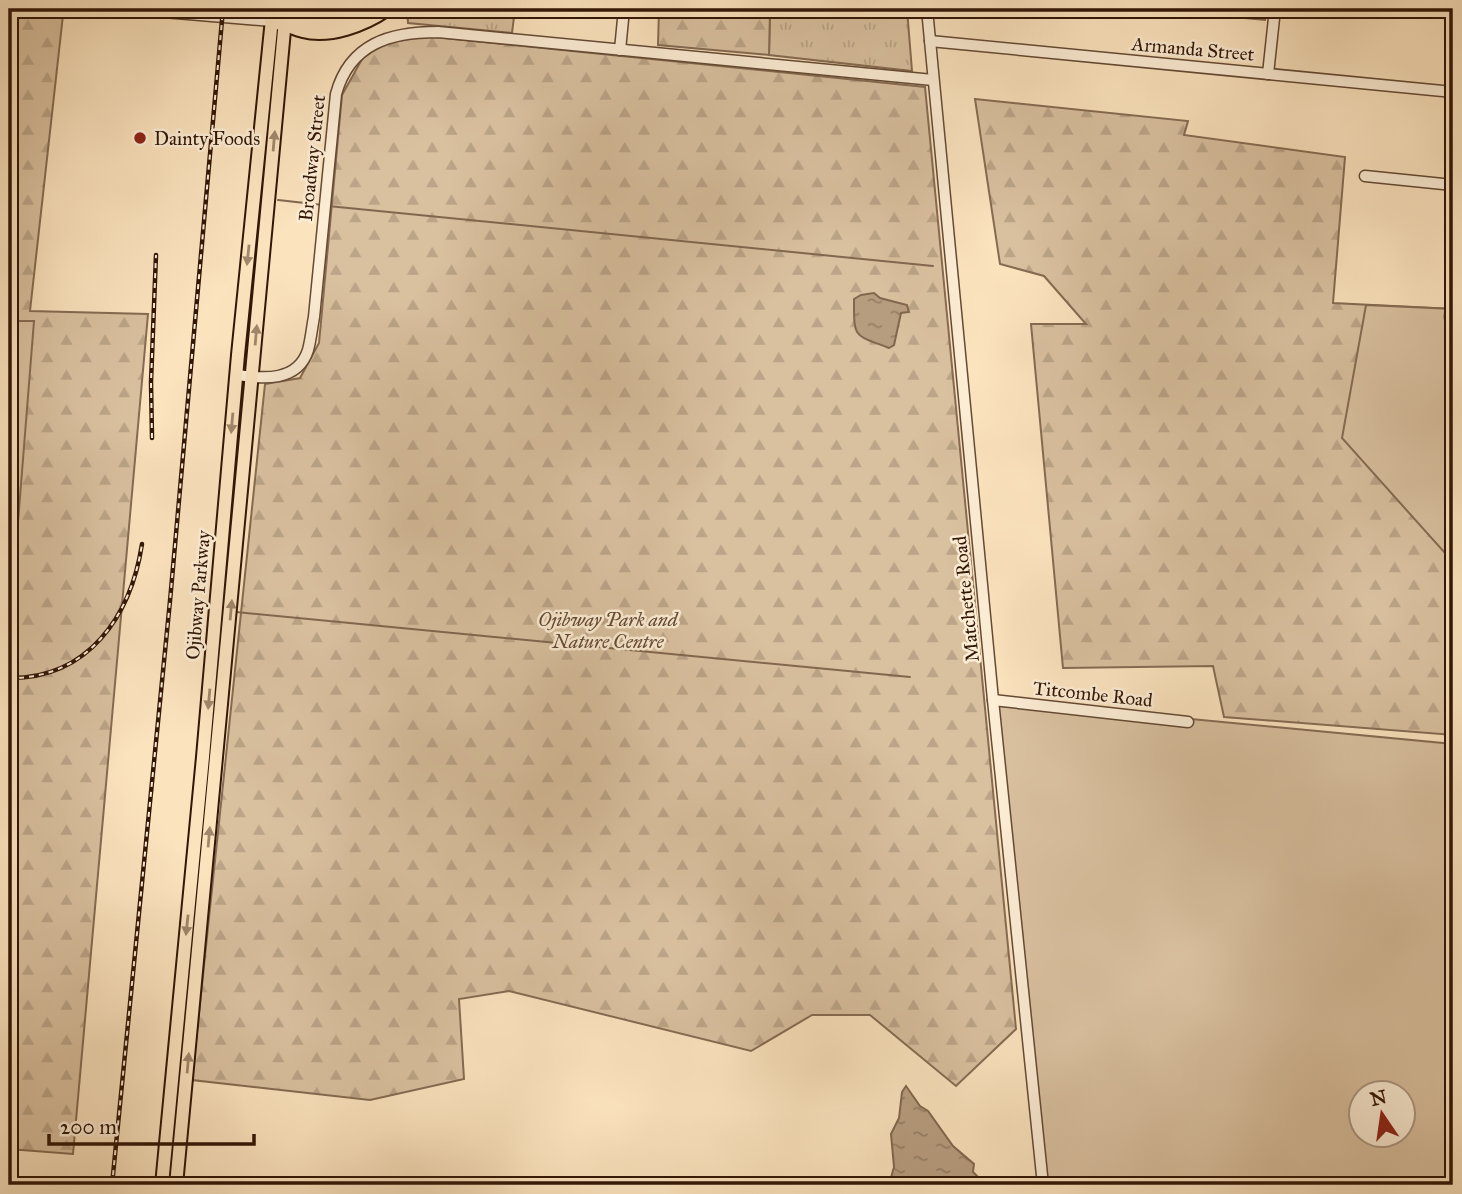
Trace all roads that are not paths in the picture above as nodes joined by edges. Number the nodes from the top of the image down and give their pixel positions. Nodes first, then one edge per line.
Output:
1 (129, 9) edge
2 (367, 9) edge
3 (386, 9) edge
4 (624, 9) edge
5 (927, 9) edge
6 (1275, 9) edge
7 (279, 15) edge
8 (930, 41) junction
9 (620, 50) junction
10 (1268, 74) junction
11 (933, 80) junction
12 (1453, 92) edge
13 (1365, 176) dead end
14 (1453, 185) edge
15 (1453, 290) edge
16 (1450, 317) dead end
17 (237, 375) junction
18 (252, 378) junction
19 (993, 700) junction
20 (1188, 722) dead end
21 (162, 1185) edge
22 (176, 1185) edge
23 (1043, 1185) edge

1 - 7 street
2 - 7 highway
3 - 7 highway
4 - 9 street
5 - 8 street, Matchette Road
6 - 10 street
7 -> 17 main road, Ojibway Parkway
18 -> 7 main road, Ojibway Parkway
8 - 10 street, Armanda Street
8 - 11 street, Matchette Road
9 - 11 street, Broadway Street
9 - 18 street, Broadway Street
10 - 12 street, Armanda Street
11 - 19 street, Matchette Road
13 - 14 street
15 - 16 street
17 - 18 street, Broadway Street
17 -> 21 main road, Ojibway Parkway
22 -> 18 main road, Ojibway Parkway
19 - 20 street, Titcombe Road
19 - 23 street, Matchette Road

